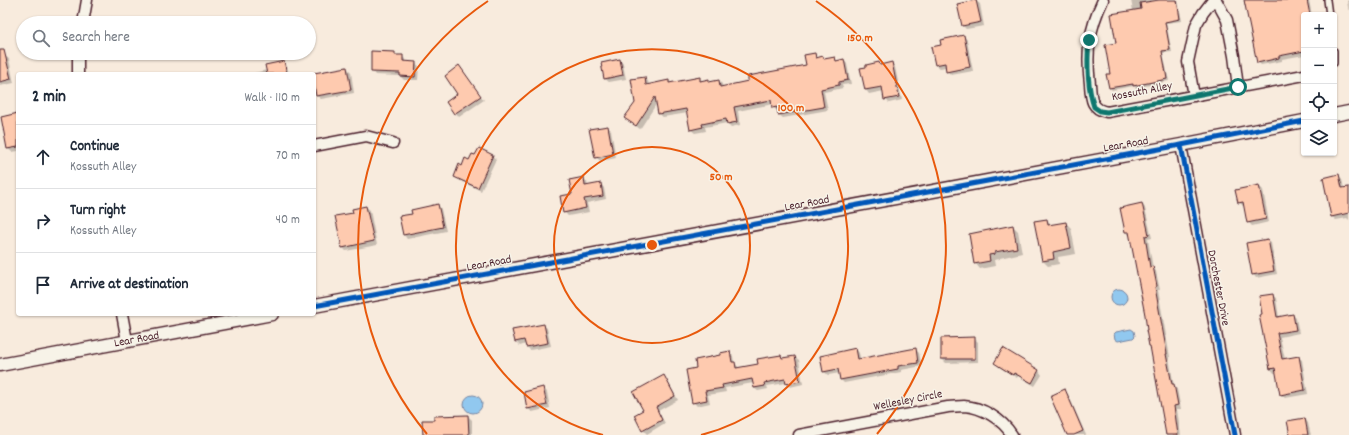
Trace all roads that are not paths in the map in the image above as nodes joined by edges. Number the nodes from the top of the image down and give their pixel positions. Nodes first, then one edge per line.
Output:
1 (87, 0) edge
2 (1103, 0) edge
3 (1213, 0) edge
4 (1216, 0) edge
5 (1327, 0) edge
6 (1329, 12) edge
7 (84, 16) edge
8 (78, 60) edge
9 (78, 72) edge
10 (1301, 76) edge
11 (1238, 87) junction
12 (1194, 96) junction
13 (1349, 112) edge
14 (1337, 114) edge
15 (1301, 122) edge
16 (393, 143) dead end
17 (1181, 145) junction
18 (316, 146) edge
19 (316, 306) edge
20 (122, 316) edge
21 (261, 316) edge
22 (127, 341) junction
23 (0, 365) edge
24 (799, 435) edge
25 (1012, 435) edge
26 (1235, 435) edge

1 - 7 street
2 - 12 street, Kossuth Alley
3 - 12 street
4 - 11 street
5 - 6 lane
8 - 9 street
10 - 11 street, Kossuth Alley
11 - 12 street, Kossuth Alley
13 - 14 street
15 - 17 street, Lear Road
16 - 18 street
17 - 19 street, Lear Road
17 - 26 street, Dorchester Drive
20 - 22 street
21 - 22 street, Lear Road
22 - 23 street, Lear Road
24 - 25 street, Wellesley Circle

